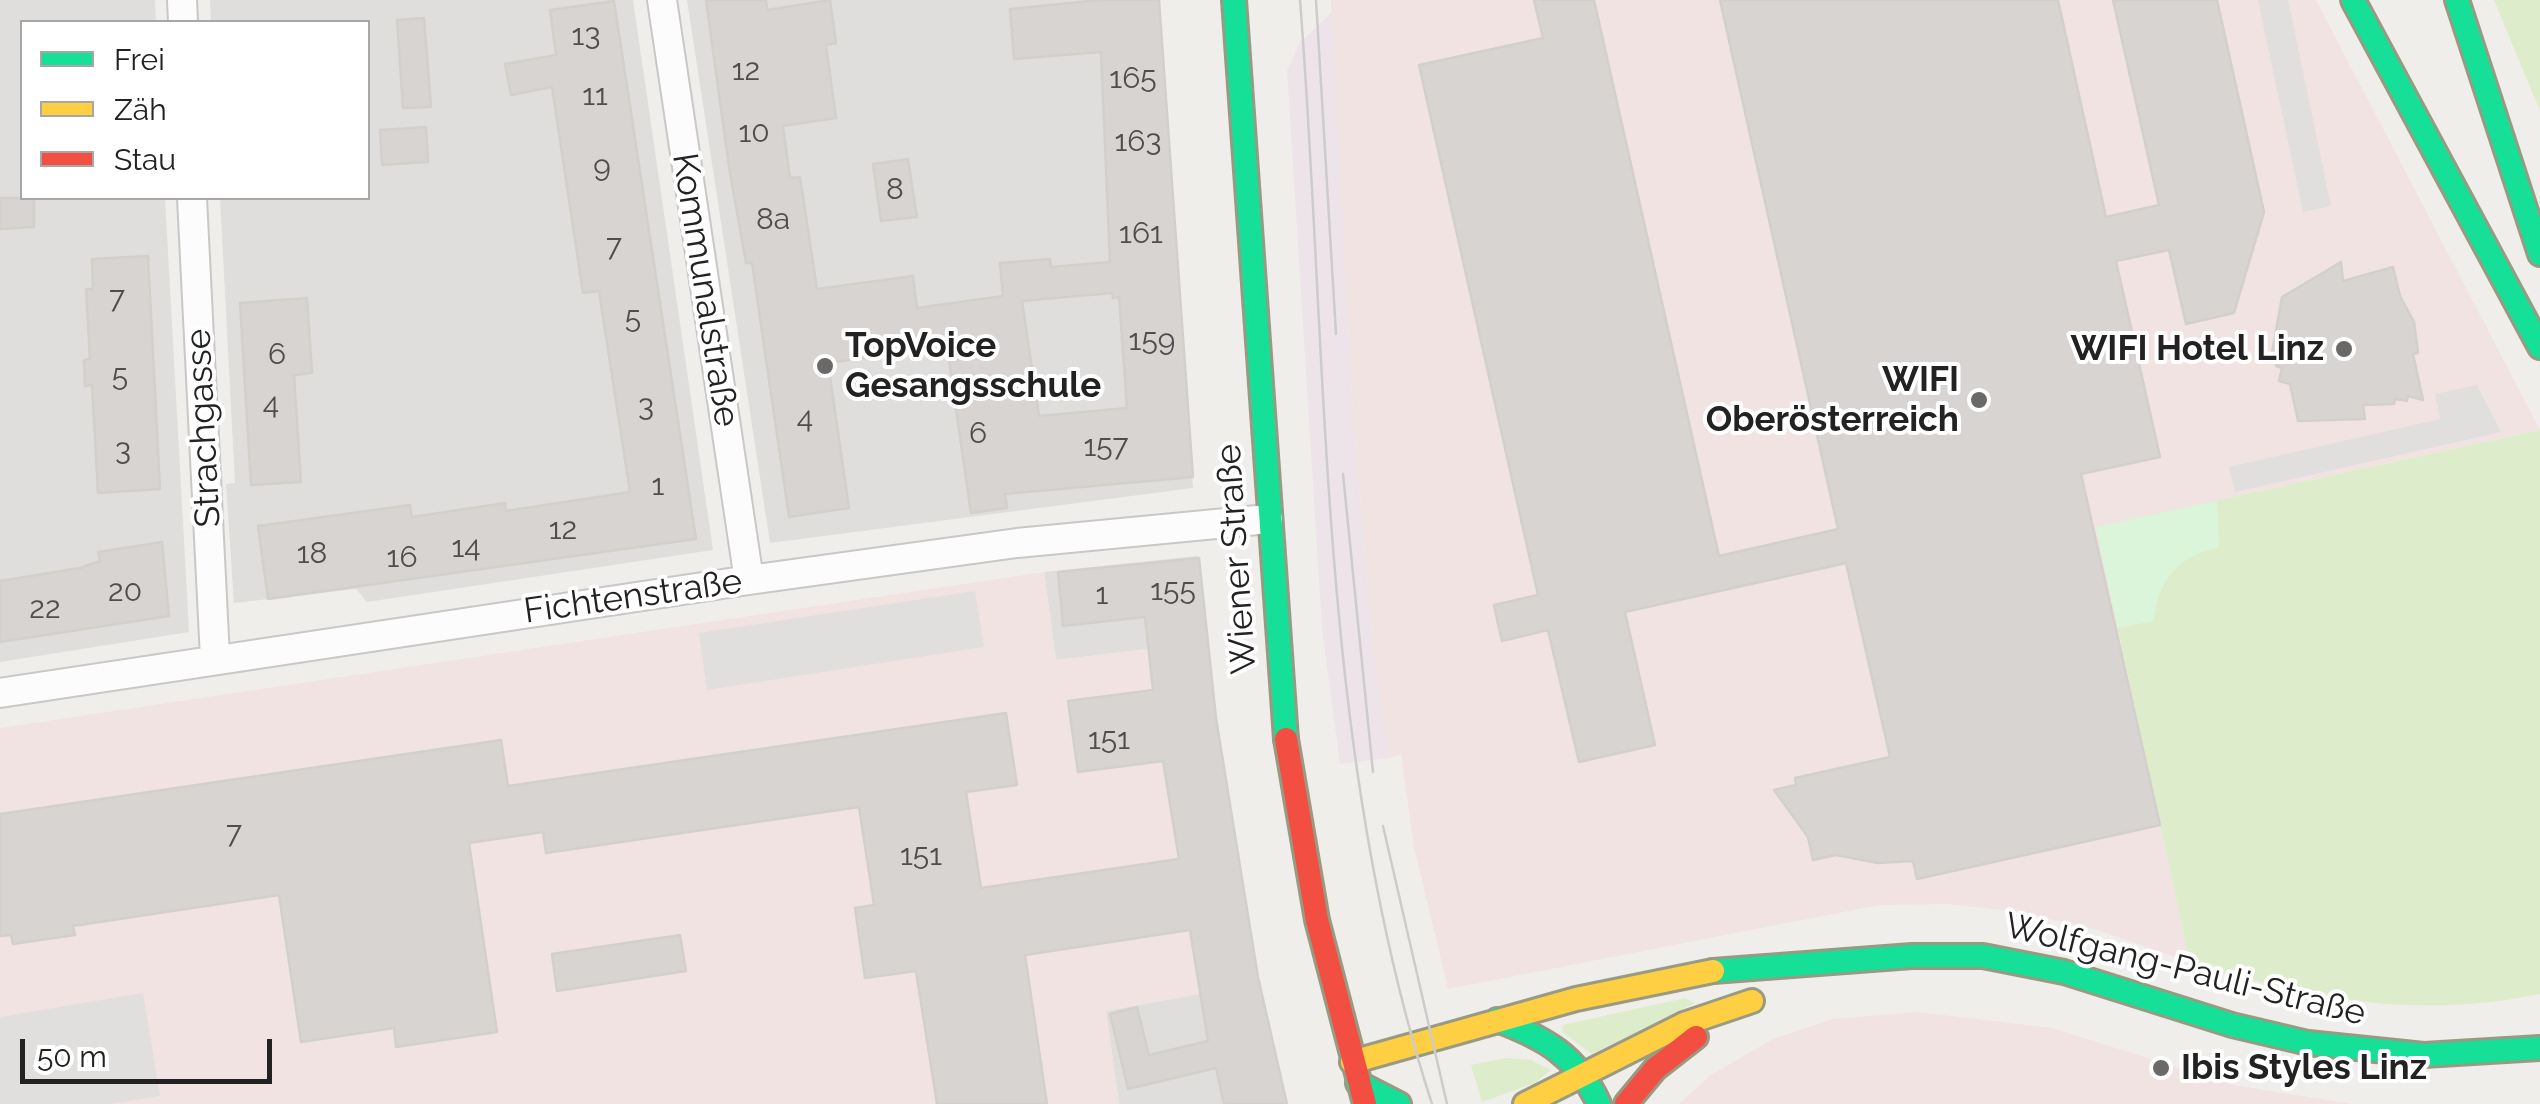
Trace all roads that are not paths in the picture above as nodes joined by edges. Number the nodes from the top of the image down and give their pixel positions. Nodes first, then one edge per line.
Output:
1 (662, 0) edge
2 (1234, 0) edge
3 (2352, 0) edge
4 (2456, 0) edge
5 (192, 200) edge
6 (2540, 254) edge
7 (2540, 347) edge
8 (1268, 518) junction
9 (748, 580) junction
10 (216, 658) junction
11 (0, 693) edge
12 (1814, 966) junction
13 (1752, 1001) junction
14 (1496, 1020) junction
15 (2540, 1048) edge
16 (1584, 1075) junction
17 (1358, 1083) edge
18 (1399, 1104) edge
19 (1525, 1104) edge
20 (1599, 1104) edge
21 (1626, 1104) edge

1 - 9 street, Kommunalstraße
2 - 8 main road, Wiener Straße
3 - 7 main road
4 - 6 main road
5 - 10 street, Strachgasse
8 - 9 street, Fichtenstraße
8 - 17 main road, Wiener Straße
9 - 10 street, Fichtenstraße
10 - 11 street, Fichtenstraße
12 - 13 main road, Wolfgang-Pauli-Straße
12 - 14 main road, Wolfgang-Pauli-Straße
12 - 15 main road, Wolfgang-Pauli-Straße
13 - 16 main road, Wolfgang-Pauli-Straße
13 - 21 main road, Wolfgang-Pauli-Straße
14 - 16 main road
14 - 17 main road, Wolfgang-Pauli-Straße
16 - 19 main road, Wolfgang-Pauli-Straße
16 - 20 main road
17 - 18 main road

